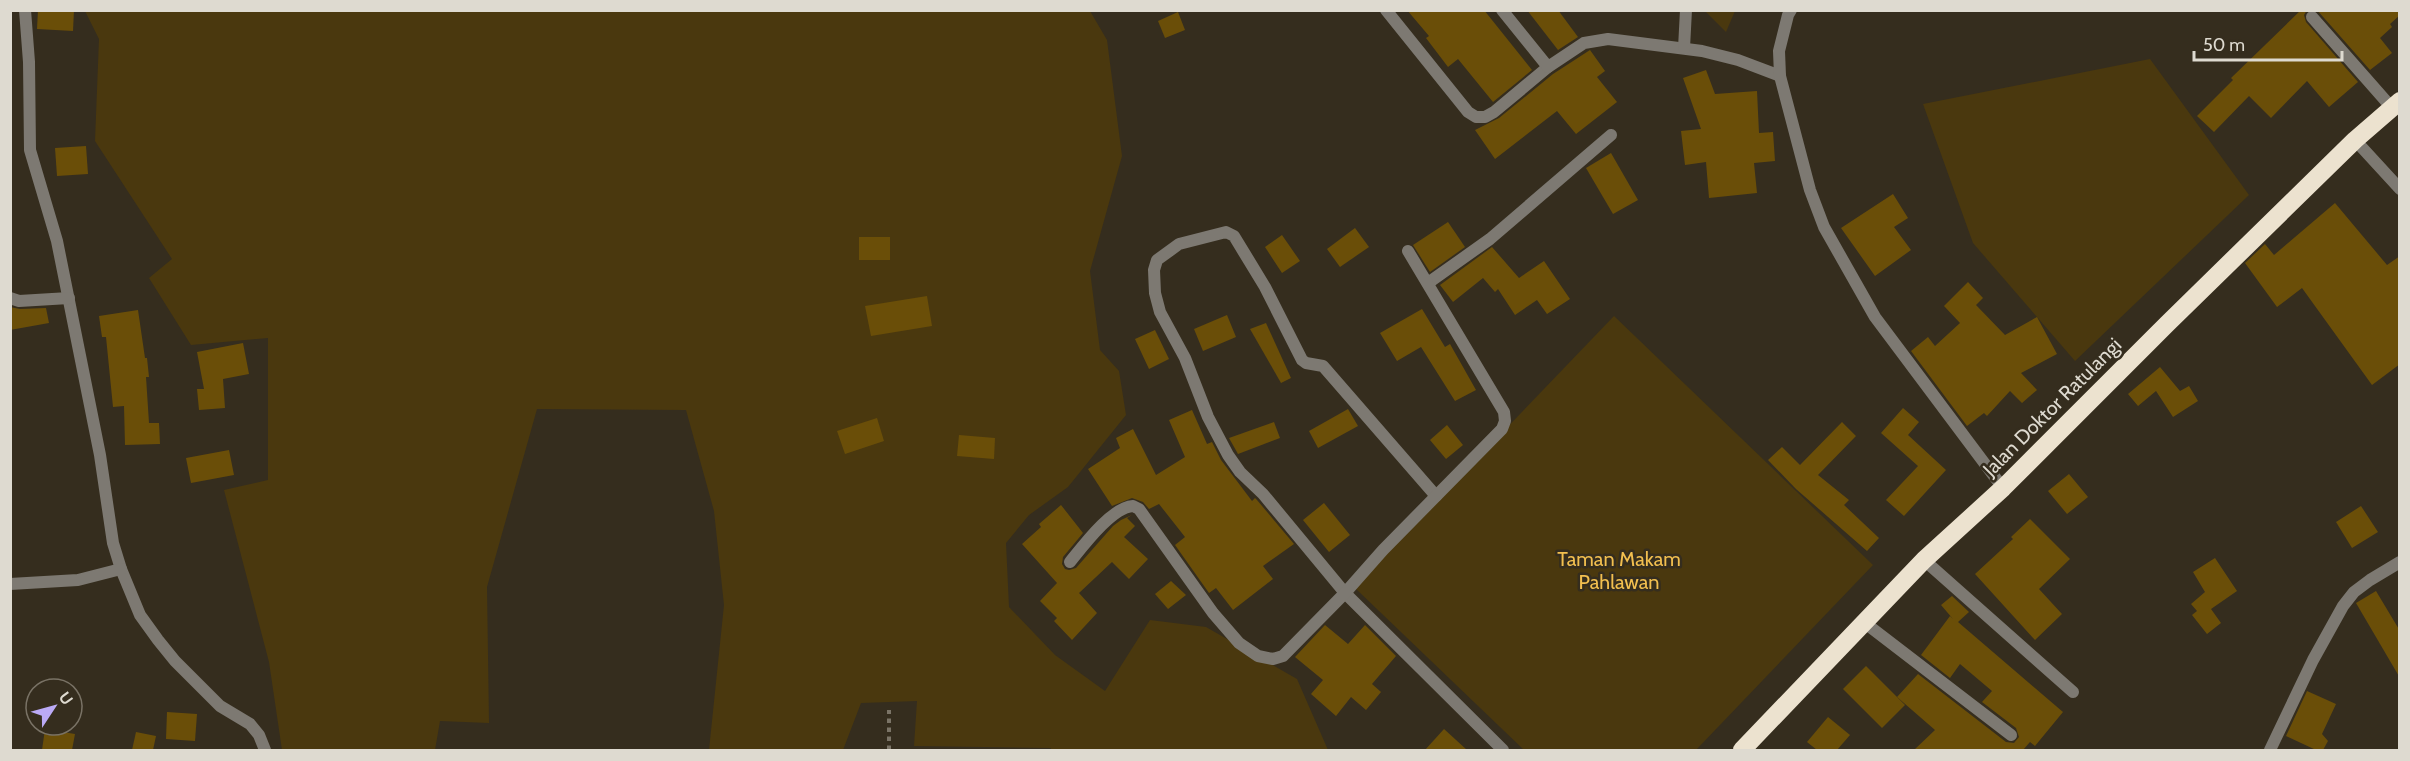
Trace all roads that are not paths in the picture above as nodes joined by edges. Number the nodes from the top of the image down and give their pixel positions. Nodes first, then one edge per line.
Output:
1 (25, 10) edge
2 (1386, 10) edge
3 (1502, 10) edge
4 (1686, 10) edge
5 (1791, 10) edge
6 (2312, 17) dead end
7 (1684, 48) junction
8 (1548, 67) junction
9 (1780, 76) junction
10 (2396, 105) edge
11 (1611, 135) dead end
12 (2355, 140) junction
13 (2400, 189) edge
14 (1408, 251) dead end
15 (1428, 282) junction
16 (10, 298) edge
17 (69, 298) junction
18 (2003, 488) junction
19 (1436, 496) junction
20 (1924, 560) junction
21 (1070, 562) dead end
22 (2400, 562) edge
23 (121, 569) junction
24 (10, 584) edge
25 (1345, 593) junction
26 (1865, 623) junction
27 (2073, 692) dead end
28 (2012, 735) dead end
29 (265, 750) edge
30 (1503, 750) edge
31 (1742, 750) edge
32 (2270, 750) edge

1 - 17 street
2 - 8 street
3 - 8 street
4 - 7 street
5 - 9 street
6 - 10 street
7 - 8 street
7 - 9 street
9 - 18 street
10 - 12 highway, Jalan Doktor Ratulangi
11 - 15 street
12 - 13 street
12 - 18 highway, Jalan Doktor Ratulangi
14 - 15 street
15 - 19 street
16 - 17 street
17 - 23 street
18 - 20 highway, Jalan Doktor Ratulangi
19 - 25 street
19 - 25 street
20 - 26 highway, Jalan Doktor Ratulangi
20 - 27 street
21 - 25 street
22 - 32 street
23 - 24 street
23 - 29 street
25 - 30 street
26 - 28 street
26 - 31 highway, Jalan Doktor Ratulangi

